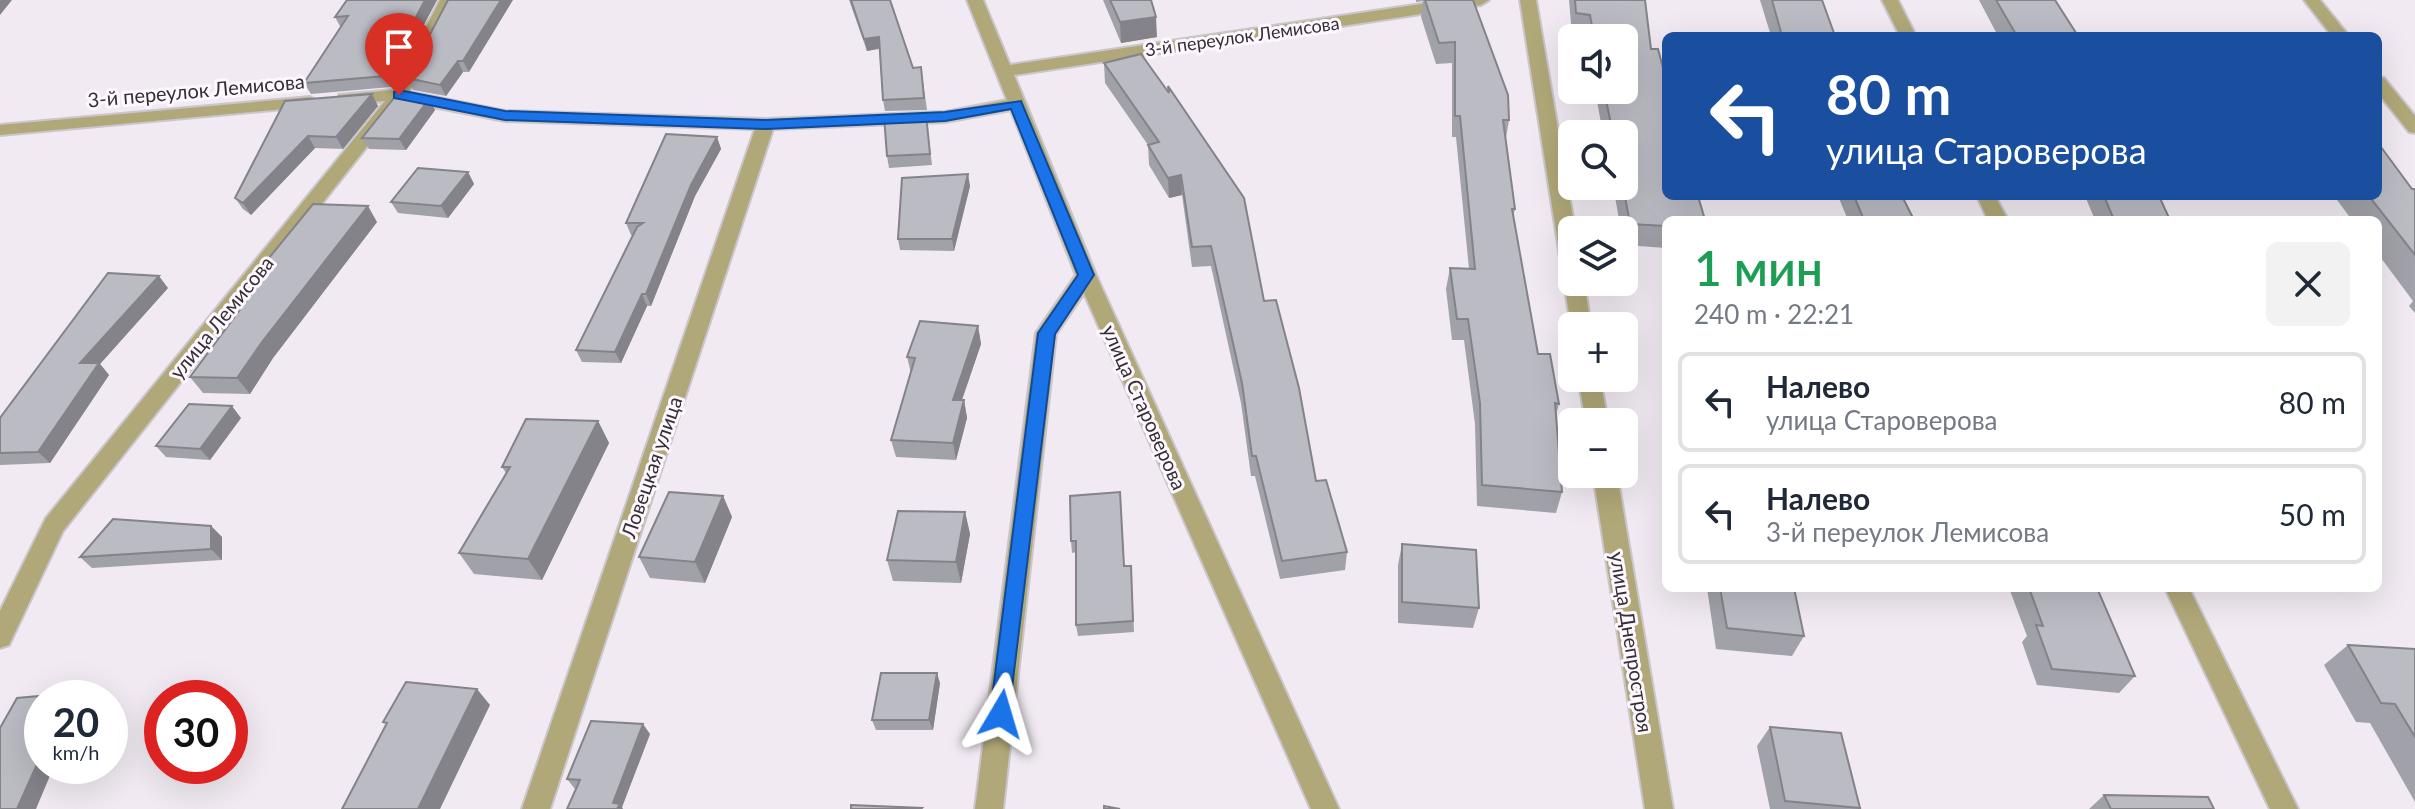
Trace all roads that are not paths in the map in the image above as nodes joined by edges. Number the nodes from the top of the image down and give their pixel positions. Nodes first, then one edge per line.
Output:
1 (448, 0) edge
2 (975, 0) edge
3 (1481, 0) edge
4 (1528, 0) edge
5 (1890, 0) edge
6 (2312, 0) edge
7 (1906, 32) edge
8 (2338, 32) edge
9 (1003, 71) junction
10 (2382, 87) edge
11 (399, 95) junction
12 (1016, 104) junction
13 (766, 124) junction
14 (2415, 128) edge
15 (0, 130) edge
16 (1563, 216) edge
17 (1086, 275) junction
18 (1607, 488) edge
19 (2179, 592) edge
20 (0, 637) edge
21 (536, 809) edge
22 (989, 809) edge
23 (1325, 809) edge
24 (1659, 809) edge
25 (2284, 809) edge

1 - 11 street, улица Лемисова
2 - 9 street, улица Староверова
3 - 9 street, 3-й переулок Лемисова
4 - 16 street
5 - 7 street
6 - 8 street
9 - 12 street, улица Староверова
10 - 14 street
11 - 13 street, 3-й переулок Лемисова
11 - 15 street, 3-й переулок Лемисова
11 - 20 street, улица Лемисова
12 - 13 street, 3-й переулок Лемисова
12 - 17 street, улица Староверова
13 - 21 street, Ловецкая улица
17 - 22 street
17 - 23 street, улица Староверова
18 - 24 street, улица Днепростроя
19 - 25 street

